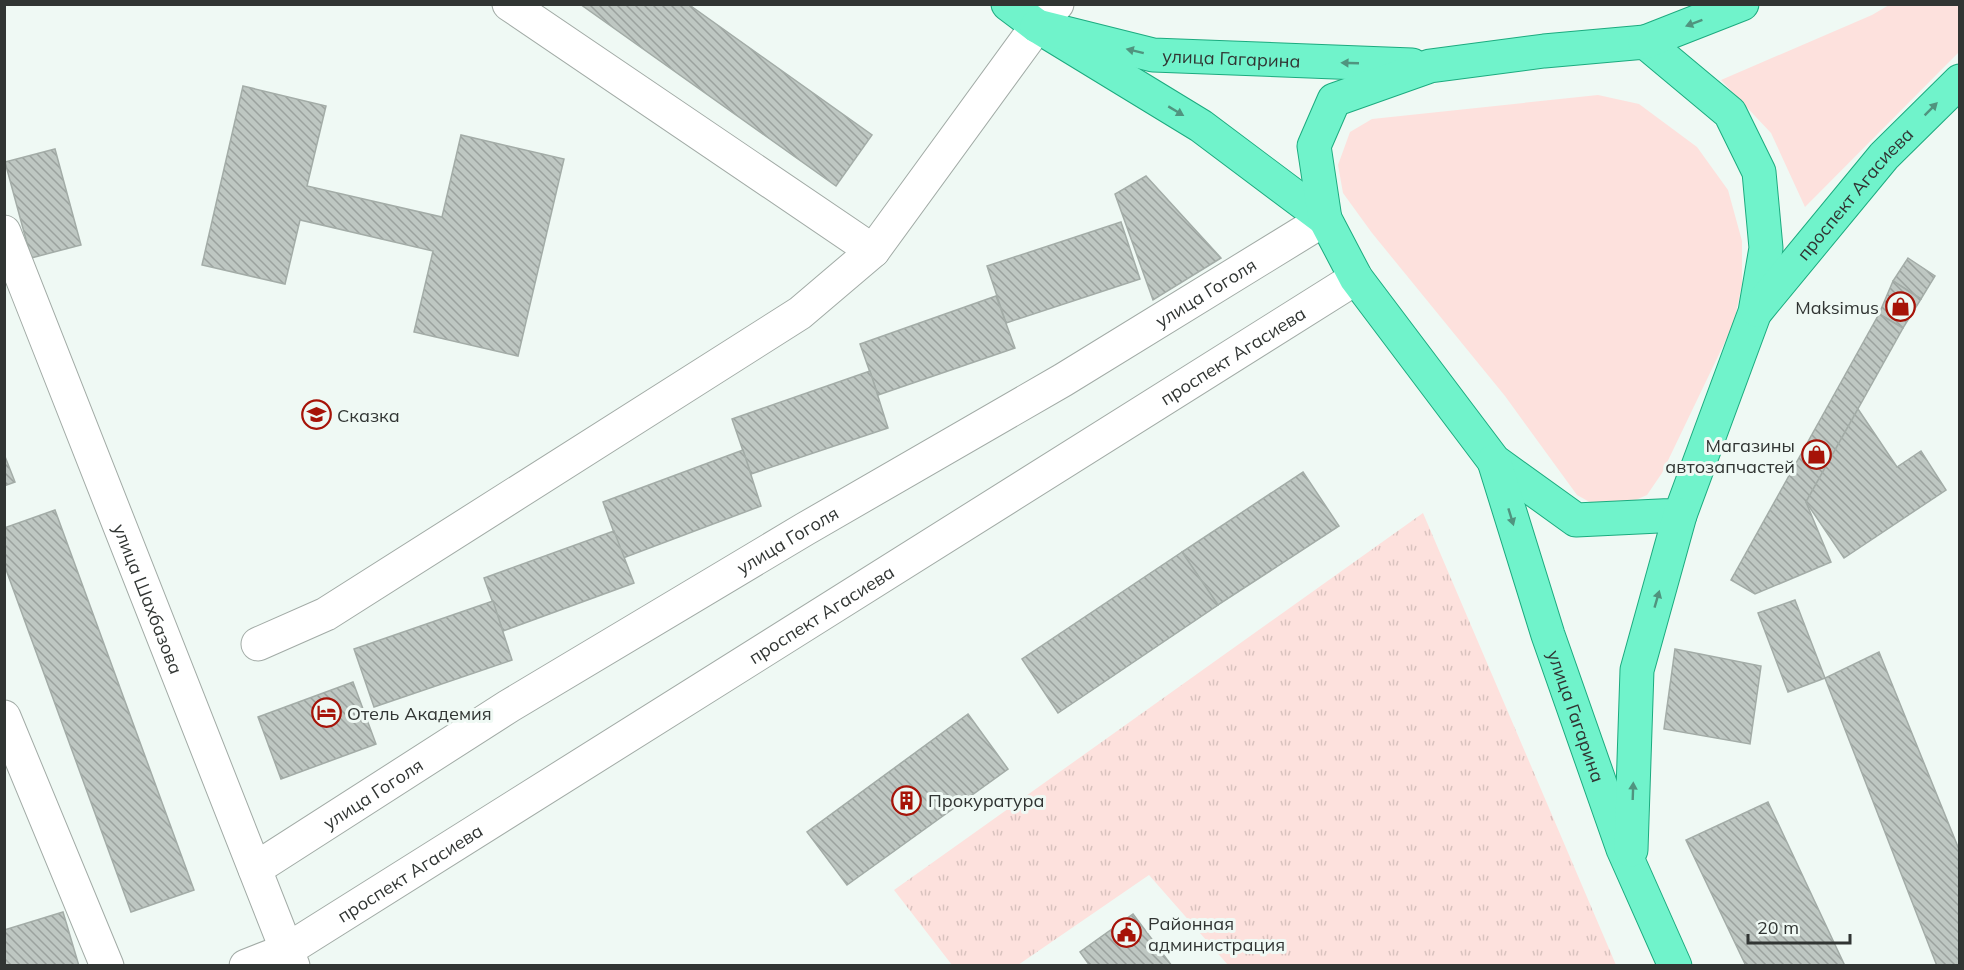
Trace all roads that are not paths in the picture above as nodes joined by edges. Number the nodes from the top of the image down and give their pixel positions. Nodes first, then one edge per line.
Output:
1 (509, 4) edge
2 (1008, 4) edge
3 (1742, 4) edge
4 (1047, 15) edge
5 (1645, 42) junction
6 (1430, 66) junction
7 (1959, 81) edge
8 (1324, 219) junction
9 (4, 232) edge
10 (873, 251) junction
11 (1356, 278) junction
12 (1755, 312) junction
13 (1494, 461) junction
14 (1680, 515) junction
15 (258, 644) dead end
16 (4, 717) edge
17 (255, 869) junction
18 (290, 958) edge
19 (107, 966) edge
20 (246, 966) edge
21 (1677, 966) edge

1 - 10 street
2 - 4 main road, улица Гагарина
3 -> 5 main road
6 -> 4 main road, улица Гагарина
4 -> 8 main road, улица Гагарина
4 - 10 street
5 - 6 main road
5 - 12 main road
6 - 8 main road
12 -> 7 main road, проспект Агасиева
8 - 11 main road
8 - 17 street, улица Гоголя
9 - 17 street, улица Шахбазова
10 - 15 street
11 - 13 main road
11 - 18 street, проспект Агасиева
12 - 14 main road, улица Гагарина
13 - 14 main road
13 -> 21 main road, улица Гагарина
21 -> 14 main road, улица Гагарина
16 - 19 street
17 - 18 street, улица Шахбазова
18 - 20 street

